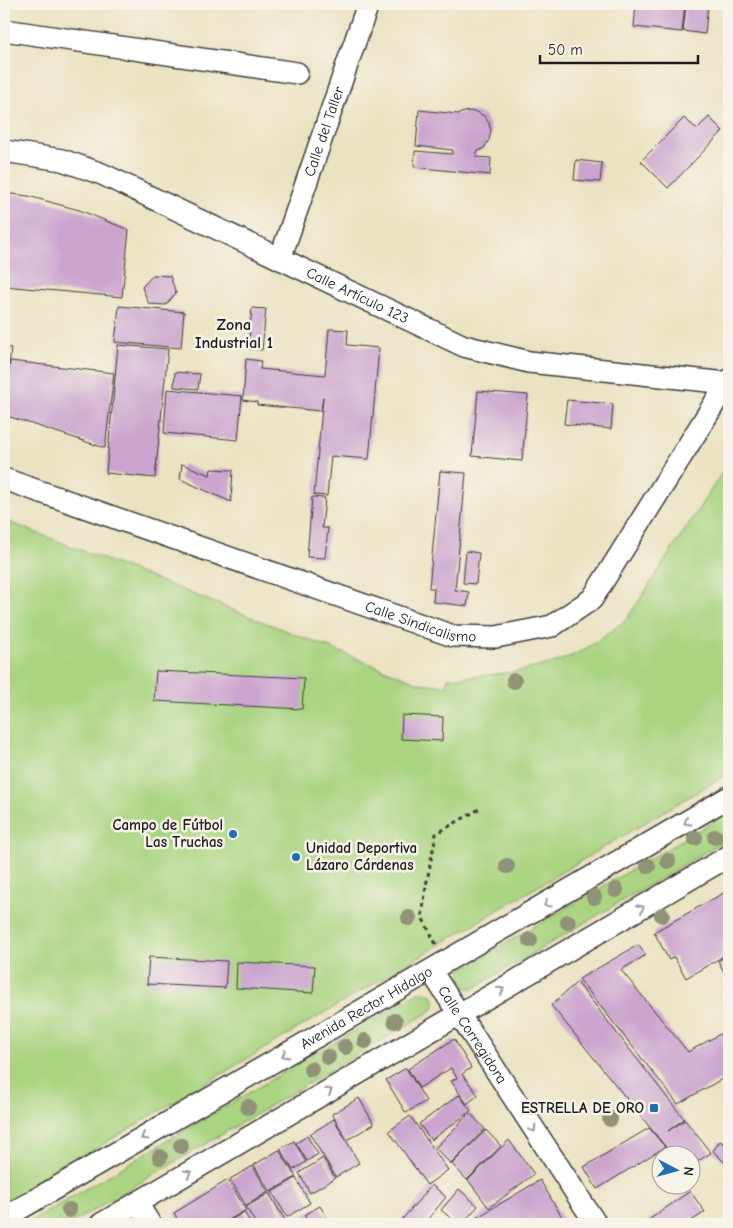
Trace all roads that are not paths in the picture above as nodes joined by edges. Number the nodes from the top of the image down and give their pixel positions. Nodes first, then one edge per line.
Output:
1 (368, 4) edge
2 (4, 30) edge
3 (297, 73) dead end
4 (4, 151) edge
5 (280, 259) junction
6 (728, 382) edge
7 (4, 480) edge
8 (729, 797) edge
9 (729, 856) edge
10 (438, 967) junction
11 (459, 1015) junction
12 (137, 1203) junction
13 (4, 1218) edge
14 (101, 1224) edge
15 (150, 1224) edge
16 (596, 1224) edge

1 - 5 street, Calle del Taller
2 - 3 street
4 - 5 street, Calle Artículo 123
5 - 6 street, Calle Artículo 123
6 - 7 street, Calle Sindicalismo
8 -> 10 street, Avenida Rector Hidalgo
11 -> 9 street
10 - 11 street, Calle Corregidora
10 -> 13 street, Avenida Rector Hidalgo
12 -> 11 street
11 -> 16 street, Calle Corregidora
12 - 14 street
12 - 15 street

